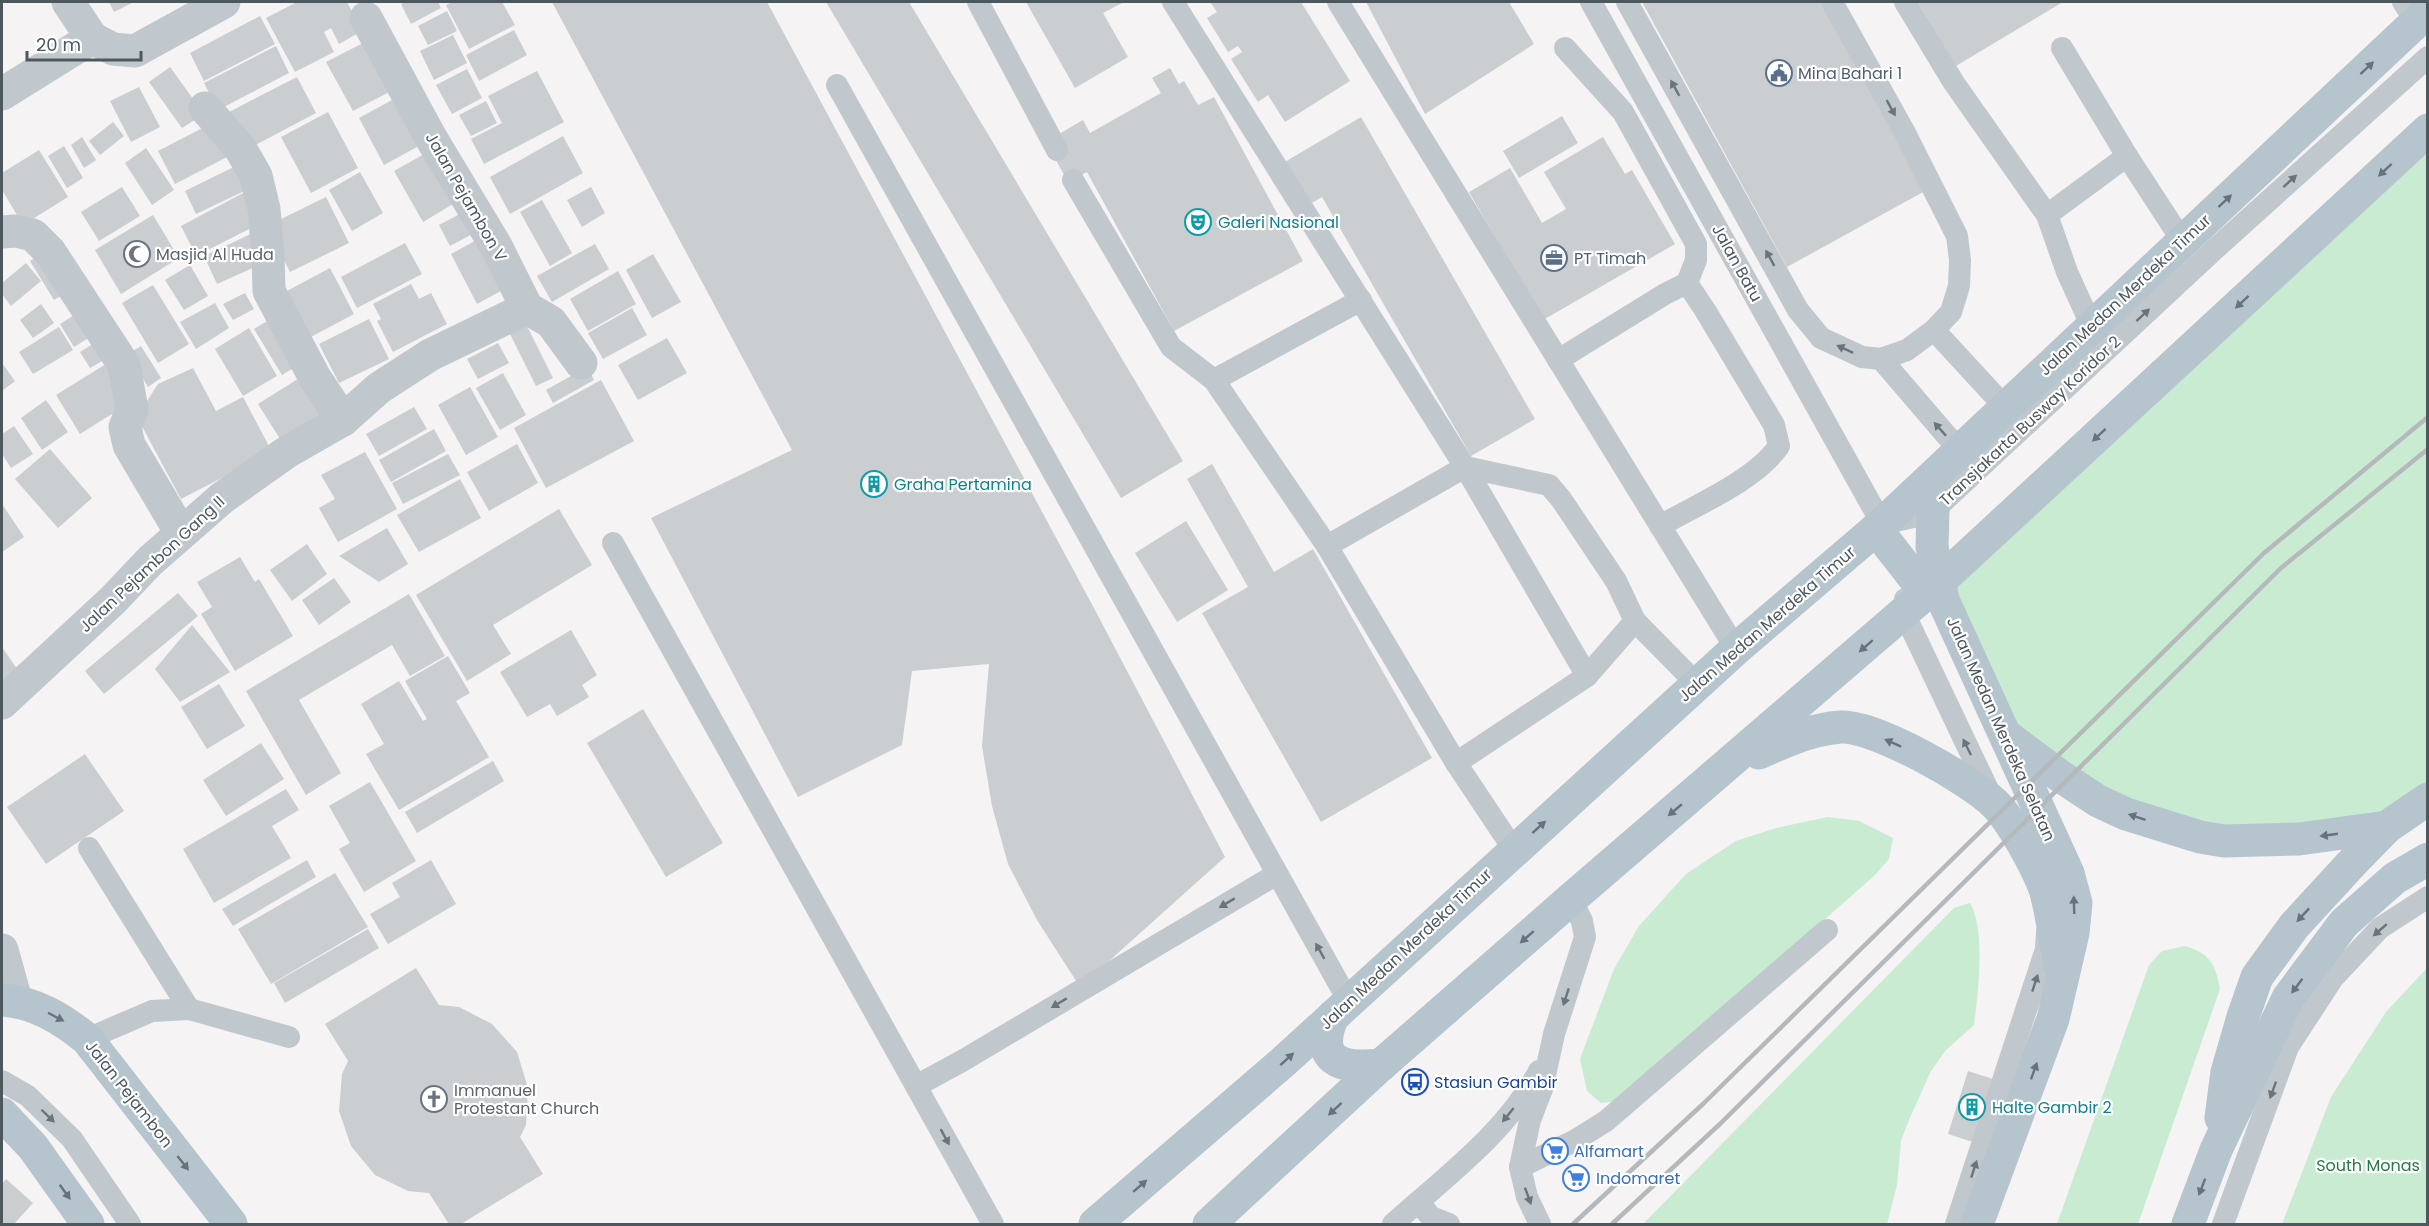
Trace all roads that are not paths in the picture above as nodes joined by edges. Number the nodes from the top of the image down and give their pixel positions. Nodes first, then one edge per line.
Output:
1 (68, 2) edge
2 (224, 2) edge
3 (978, 2) edge
4 (1173, 2) edge
5 (1338, 2) edge
6 (1591, 2) edge
7 (1627, 2) edge
8 (1832, 2) edge
9 (1905, 2) edge
10 (2416, 12) edge
11 (366, 18) dead end
12 (92, 38) junction
13 (1565, 48) dead end
14 (2062, 48) dead end
15 (2427, 57) edge
16 (837, 85) dead end
17 (2, 94) edge
18 (205, 108) dead end
19 (2427, 130) edge
20 (1057, 150) dead end
21 (2127, 156) junction
22 (1073, 180) dead end
23 (2047, 215) junction
24 (2, 232) edge
25 (2183, 242) junction
26 (1687, 283) junction
27 (1361, 300) junction
28 (527, 308) junction
29 (2092, 327) junction
30 (1934, 330) junction
31 (1881, 359) junction
32 (1558, 360) junction
33 (581, 363) dead end
34 (1214, 380) junction
35 (2005, 407) junction
36 (343, 420) junction
37 (1959, 450) junction
38 (1465, 467) junction
39 (1934, 476) junction
40 (1931, 513) junction
41 (1660, 526) junction
42 (1879, 527) junction
43 (181, 533) junction
44 (613, 543) dead end
45 (1327, 546) junction
46 (1919, 590) junction
47 (1635, 621) junction
48 (1736, 649) junction
49 (1587, 676) junction
50 (1698, 685) junction
51 (2, 703) edge
52 (2006, 735) junction
53 (1456, 763) junction
54 (1720, 772) junction
55 (2427, 799) edge
56 (1996, 805) junction
57 (2387, 827) junction
58 (89, 848) dead end
59 (1514, 850) junction
60 (2427, 859) edge
61 (1277, 874) junction
62 (2427, 897) edge
63 (1570, 899) junction
64 (1827, 930) dead end
65 (2, 950) edge
66 (2063, 980) junction
67 (9, 1000) edge
68 (189, 1009) junction
69 (1341, 1009) junction
70 (289, 1037) dead end
71 (87, 1039) junction
72 (1551, 1048) junction
73 (1381, 1065) junction
74 (2, 1082) edge
75 (916, 1086) junction
76 (2, 1114) edge
77 (2216, 1150) junction
78 (1520, 1167) junction
79 (1418, 1202) junction
80 (88, 1224) edge
81 (130, 1224) edge
82 (231, 1224) edge
83 (993, 1224) edge
84 (1095, 1224) edge
85 (1209, 1224) edge
86 (1393, 1224) edge
87 (1449, 1224) edge
88 (1540, 1224) edge
89 (1956, 1224) edge
90 (1977, 1224) edge
91 (2188, 1224) edge
92 (2223, 1224) edge

1 - 12 street
2 - 12 street
3 - 20 lane
4 - 27 lane
5 - 32 lane
6 - 42 lane, Jalan Batu
31 -> 7 lane
8 -> 30 lane
9 - 23 lane
25 -> 10 main road, Jalan Medan Merdeka Timur
11 - 28 street, Jalan Pejambon V
12 - 17 street
13 - 26 lane
14 - 21 lane
40 -> 15 lane, Transjakarta Busway Koridor 2
16 - 61 lane
18 - 36 street
19 -> 46 main road
21 - 23 lane
21 - 25 lane
22 - 34 lane
23 - 29 lane
24 - 43 street
25 - 29 main road, Jalan Medan Merdeka Timur
26 - 32 lane
26 - 41 lane
27 - 34 lane
27 - 38 lane
28 - 33 street
28 - 36 street, Jalan Pejambon Gang II
29 - 35 main road, Jalan Medan Merdeka Timur
30 - 31 lane
30 - 35 lane
37 -> 31 lane
32 - 41 lane
34 - 45 lane
35 - 37 main road, Jalan Medan Merdeka Timur
36 - 43 street, Jalan Pejambon Gang II
37 - 39 main road, Jalan Medan Merdeka Timur
38 - 45 lane
38 - 47 lane
38 - 49 lane
39 - 40 main road, Jalan Medan Merdeka Selatan
39 - 42 main road, Jalan Medan Merdeka Timur
40 - 42 lane
40 - 46 main road, Jalan Medan Merdeka Selatan
41 - 48 lane
42 - 46 main road
42 - 48 main road, Jalan Medan Merdeka Timur
43 - 51 street, Jalan Pejambon Gang II
44 - 75 lane
45 - 53 lane
46 - 52 main road, Jalan Medan Merdeka Selatan
46 -> 54 main road
56 -> 46 lane
47 - 49 lane
47 - 50 lane
48 - 50 main road, Jalan Medan Merdeka Timur
49 - 53 lane
59 -> 50 main road, Jalan Medan Merdeka Timur
57 -> 52 main road
66 -> 52 main road, Jalan Medan Merdeka Selatan
53 - 59 lane
56 -> 54 main road, Jalan Medan Merdeka Selatan
54 -> 63 main road
55 - 57 main road
56 - 66 main road, Jalan Medan Merdeka Selatan
89 -> 56 lane
57 -> 77 main road
58 - 68 lane
59 - 69 main road, Jalan Medan Merdeka Timur
60 -> 77 main road
69 -> 61 lane
61 -> 75 lane
62 -> 92 lane
63 -> 72 lane
63 -> 73 main road
64 - 78 lane
65 - 67 street
90 -> 66 main road, Jalan Medan Merdeka Selatan
67 -> 71 main road, Jalan Pejambon
68 - 70 lane
68 - 71 lane
69 - 73 main road
84 -> 69 main road, Jalan Medan Merdeka Timur
71 -> 82 main road, Jalan Pejambon
72 - 78 lane
72 -> 79 lane
73 -> 85 main road
74 -> 81 lane
75 -> 83 lane
76 -> 80 main road
77 -> 91 main road
78 -> 88 lane
79 - 86 lane
79 - 87 lane

